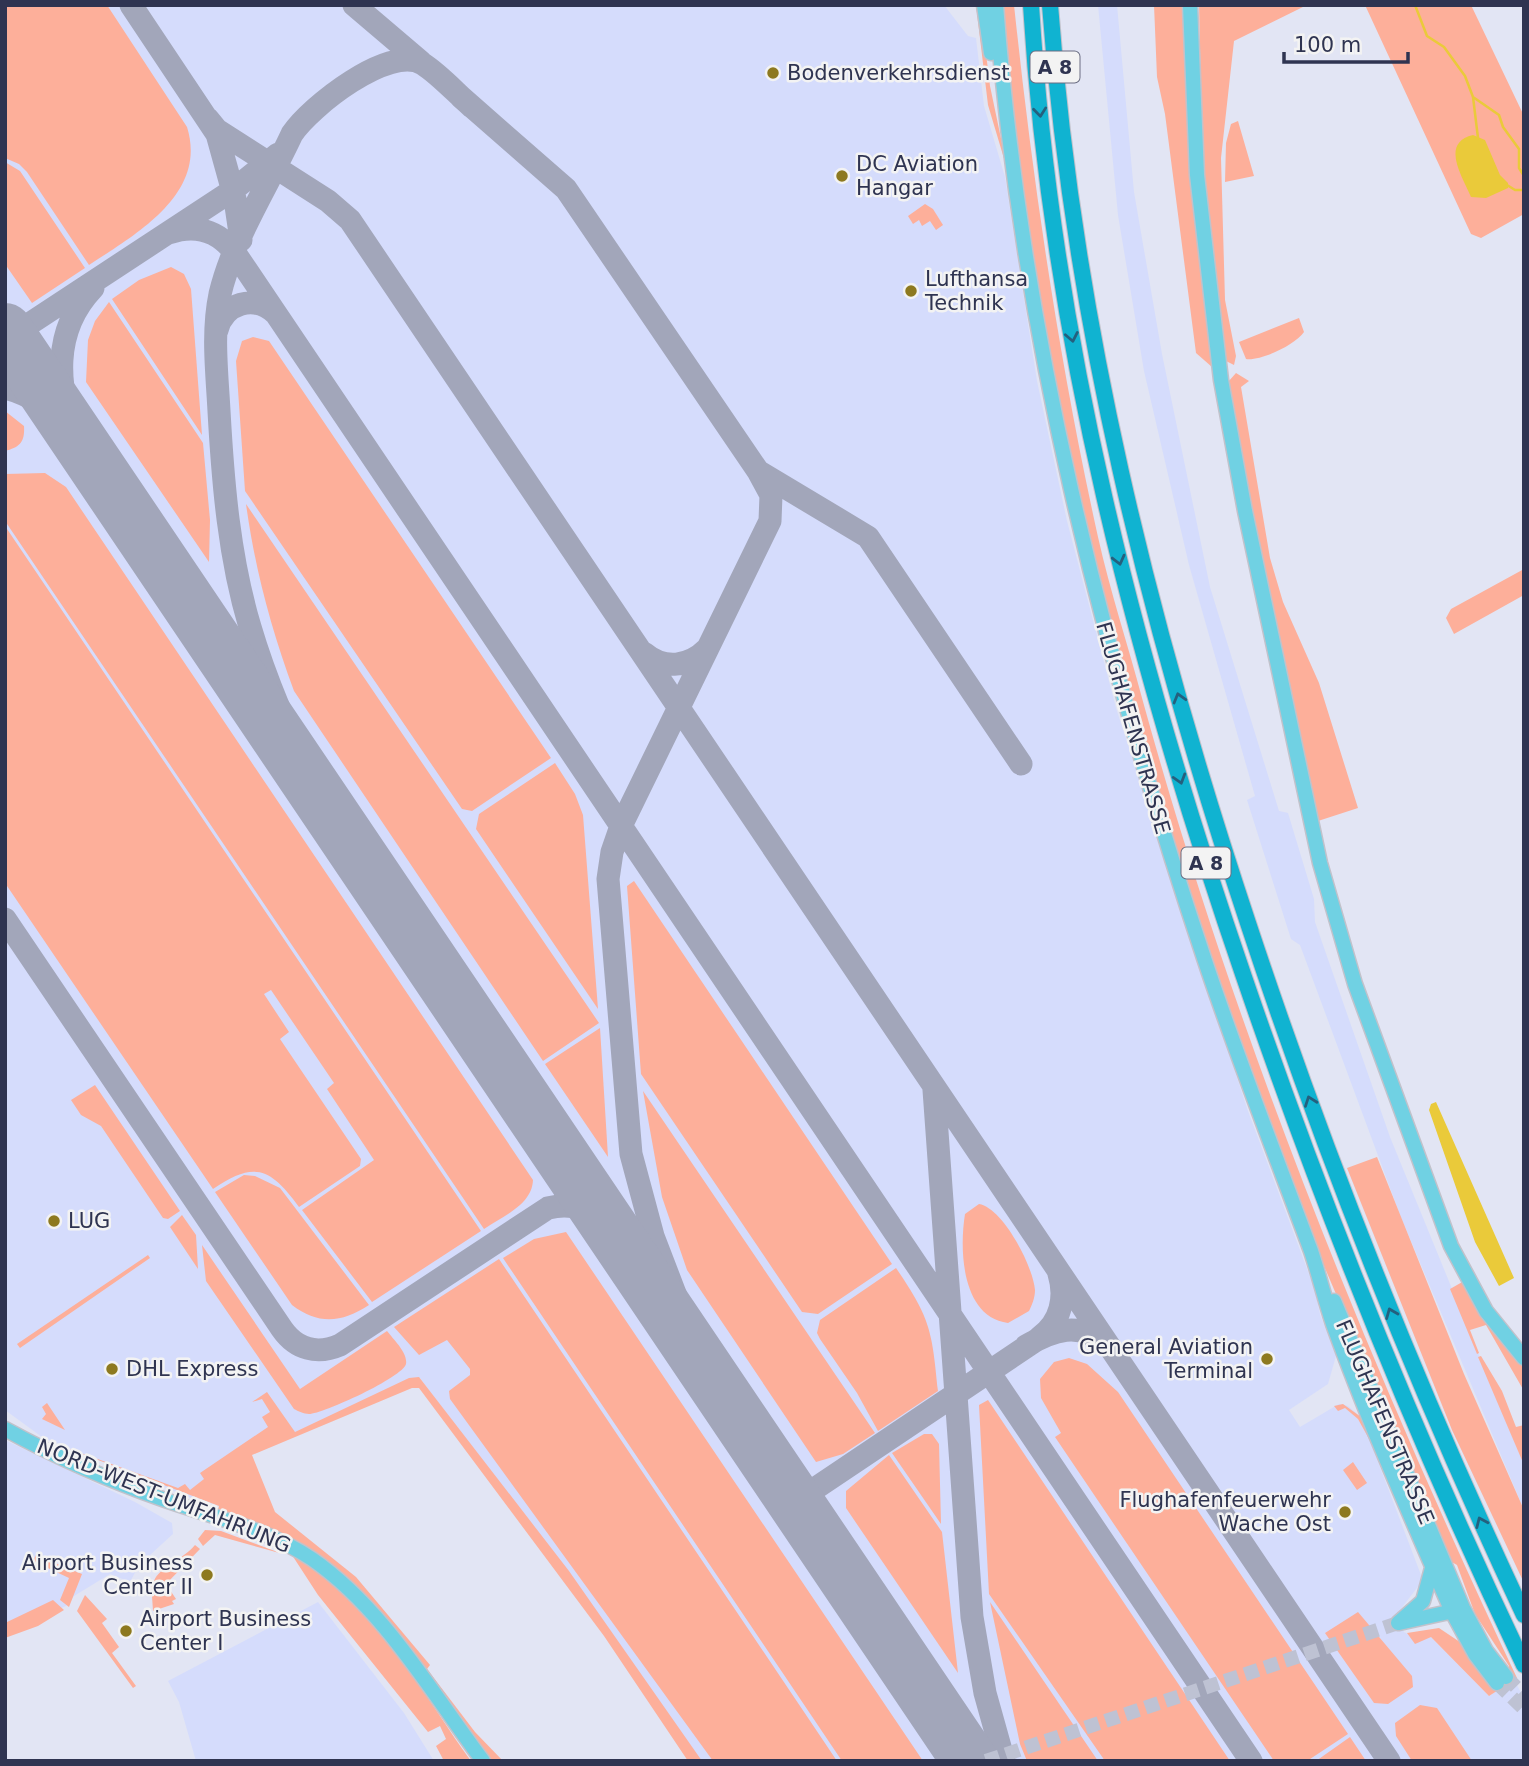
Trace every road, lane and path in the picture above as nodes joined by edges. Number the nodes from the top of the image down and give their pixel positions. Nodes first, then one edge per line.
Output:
1 (984, 5) edge
2 (996, 5) edge
3 (1031, 5) edge
4 (1049, 5) edge
5 (1190, 5) edge
6 (1017, 188) junction
7 (1311, 1251) junction
8 (1524, 1358) edge
9 (5, 1429) edge
10 (1432, 1566) junction
11 (1454, 1604) junction
12 (1416, 1609) junction
13 (1524, 1615) edge
14 (1524, 1665) edge
15 (1501, 1680) tunnel mouth
16 (483, 1760) edge

1 - 6 main road, FLUGHAFENSTRASSE
2 - 6 main road, FLUGHAFENSTRASSE
3 -> 14 highway, A 8
13 -> 4 highway, A 8
5 - 8 main road
6 - 7 main road, FLUGHAFENSTRASSE
7 - 10 main road, FLUGHAFENSTRASSE
7 - 11 main road, FLUGHAFENSTRASSE
9 - 16 main road, NORD-WEST-UMFAHRUNG
10 - 11 main road, FLUGHAFENSTRASSE
10 - 12 main road
11 - 12 main road
11 - 12 main road
11 - 15 main road

